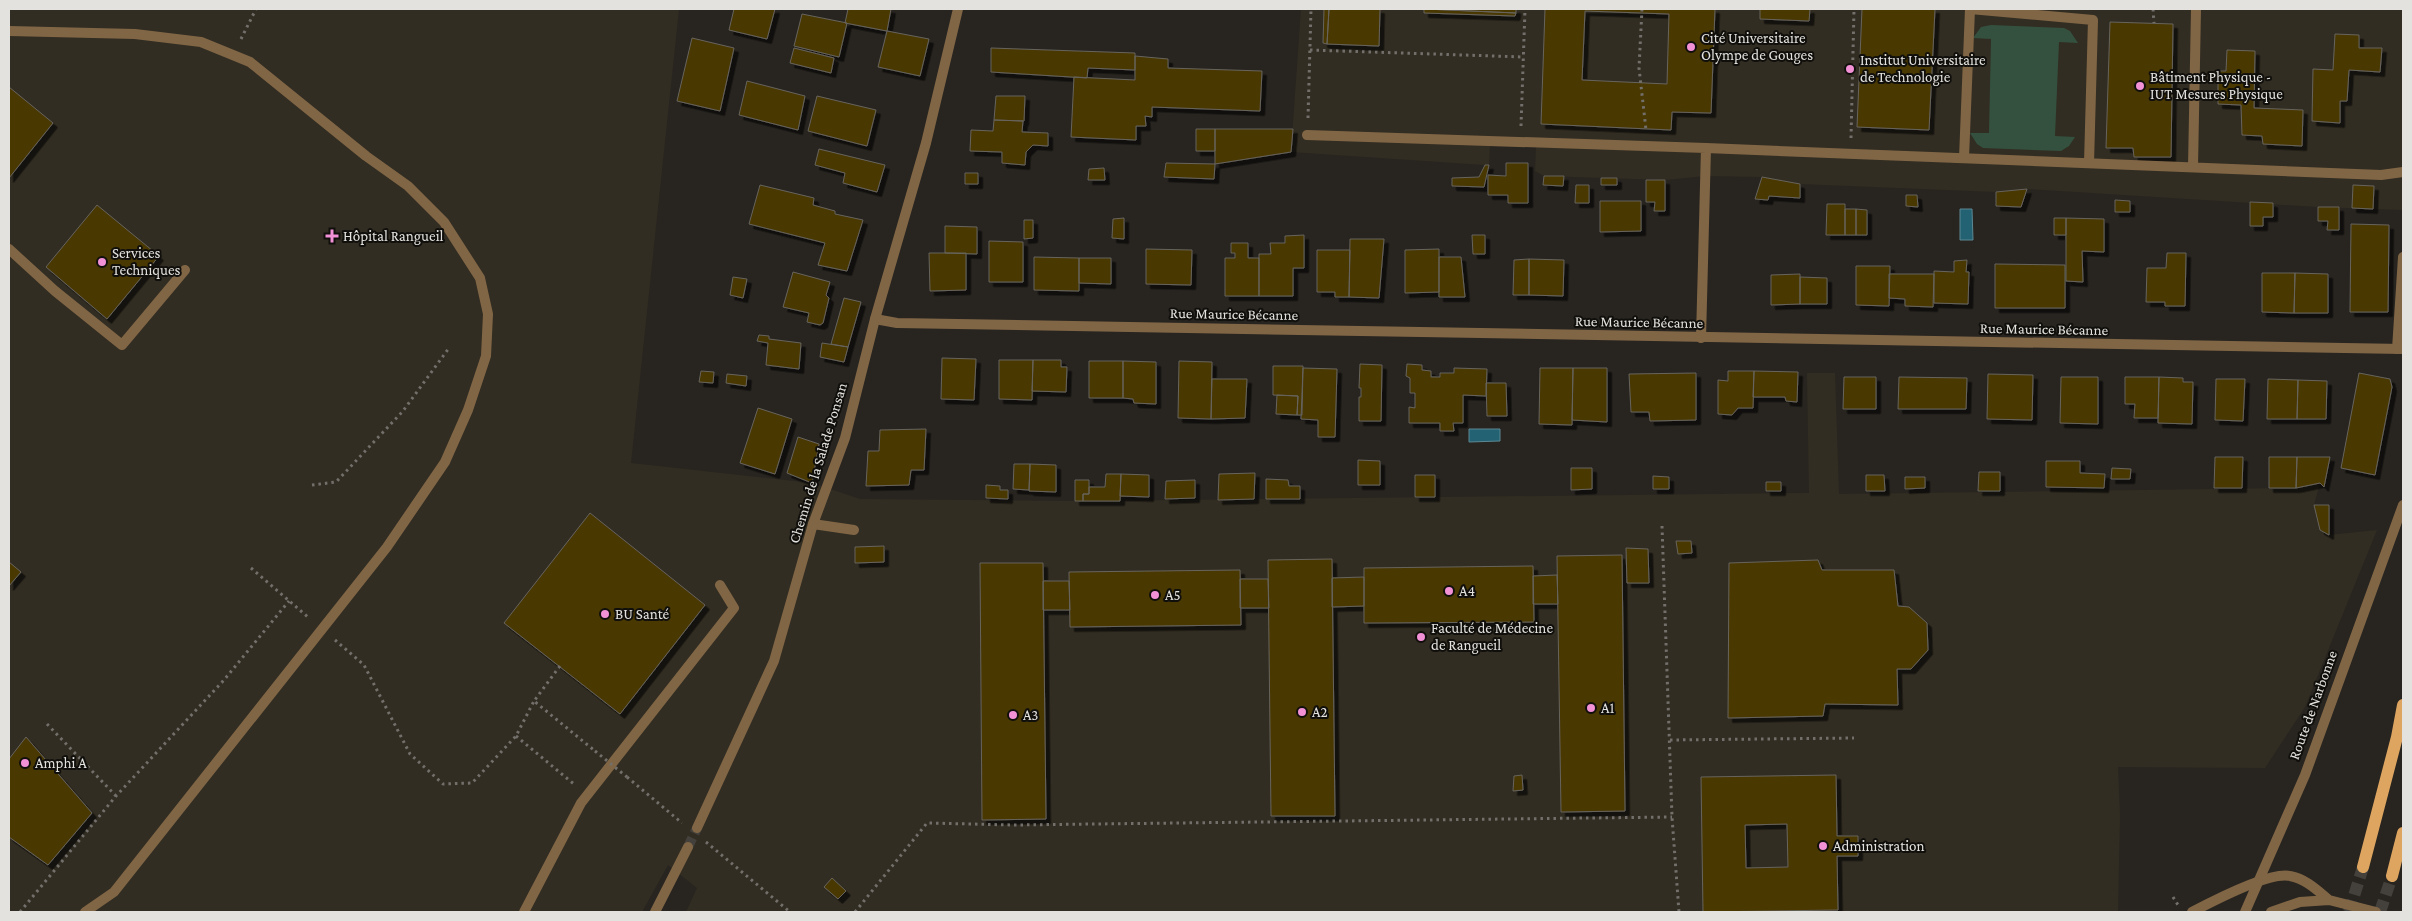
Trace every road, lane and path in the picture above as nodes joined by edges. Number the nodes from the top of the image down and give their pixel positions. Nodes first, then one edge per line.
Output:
1 (256, 9) edge
2 (958, 9) edge
3 (1311, 9) edge
4 (1525, 9) edge
5 (1642, 9) edge
6 (1854, 9) edge
7 (2153, 9) edge
8 (2196, 9) edge
9 (2154, 23) dead end
10 (9, 31) edge
11 (242, 37) dead end
12 (1310, 50) junction
13 (1524, 57) junction
14 (1307, 135) joint
15 (1520, 142) junction
16 (1648, 146) junction
17 (1706, 148) junction
18 (1851, 154) junction
19 (1964, 158) junction
20 (2089, 162) junction
21 (2193, 166) junction
22 (2403, 172) edge
23 (9, 249) edge
24 (2403, 257) edge
25 (185, 270) dead end
26 (875, 319) junction
27 (1701, 338) junction
28 (449, 348) dead end
29 (2400, 349) edge
30 (312, 485) dead end
31 (2403, 504) edge
32 (813, 524) junction
33 (1662, 526) dead end
34 (854, 530) dead end
35 (251, 568) dead end
36 (720, 585) dead end
37 (364, 665) dead end
38 (560, 666) dead end
39 (534, 700) junction
40 (2403, 705) edge
41 (47, 724) dead end
42 (516, 736) junction
43 (1854, 738) dead end
44 (1670, 740) junction
45 (587, 795) junction
46 (116, 796) junction
47 (1672, 817) junction
48 (692, 827) joint
49 (2403, 832) edge
50 (702, 839) dead end
51 (688, 847) tunnel mouth
52 (2362, 867) tunnel mouth
53 (2392, 876) tunnel mouth
54 (2259, 882) junction
55 (2329, 900) junction
56 (20, 912) edge
57 (85, 912) edge
58 (524, 912) edge
59 (655, 912) edge
60 (790, 912) edge
61 (855, 912) edge
62 (1679, 912) edge
63 (2192, 912) edge
64 (2245, 912) edge
65 (2272, 912) edge
66 (2376, 912) edge

1 - 11 path
2 - 26 street, Chemin de la Salade Ponsan
3 - 12 path
4 - 13 path
5 - 16 path
6 - 18 path
7 - 9 path
8 - 21 street
10 - 57 street
12 - 13 path
12 - 14 path
13 - 15 path
14 - 15 street
15 - 16 street
16 - 17 street
17 - 18 street
17 - 27 street
18 - 19 street
19 - 20 street
19 - 20 street
20 - 21 street
21 - 22 street
23 - 25 street
24 - 29 street
26 - 27 street, Rue Maurice Bécanne
26 - 32 street, Chemin de la Salade Ponsan
27 - 29 street, Rue Maurice Bécanne
28 - 30 path
31 - 54 street, Route de Narbonne
32 - 34 street
32 - 48 street, Chemin de la Salade Ponsan
33 - 44 path
35 - 46 path
36 - 45 street
37 - 42 path
38 - 39 path
39 - 42 path
39 - 48 path, bridge
40 - 52 main road
41 - 46 path
42 - 45 path
43 - 44 path
44 - 47 path
45 - 58 street
46 - 56 path
47 - 61 path
47 - 62 path
49 - 53 main road
50 - 60 path
51 - 59 street
54 - 55 street
54 - 63 street
54 - 64 street, Route de Narbonne
55 - 65 street
55 - 66 street

